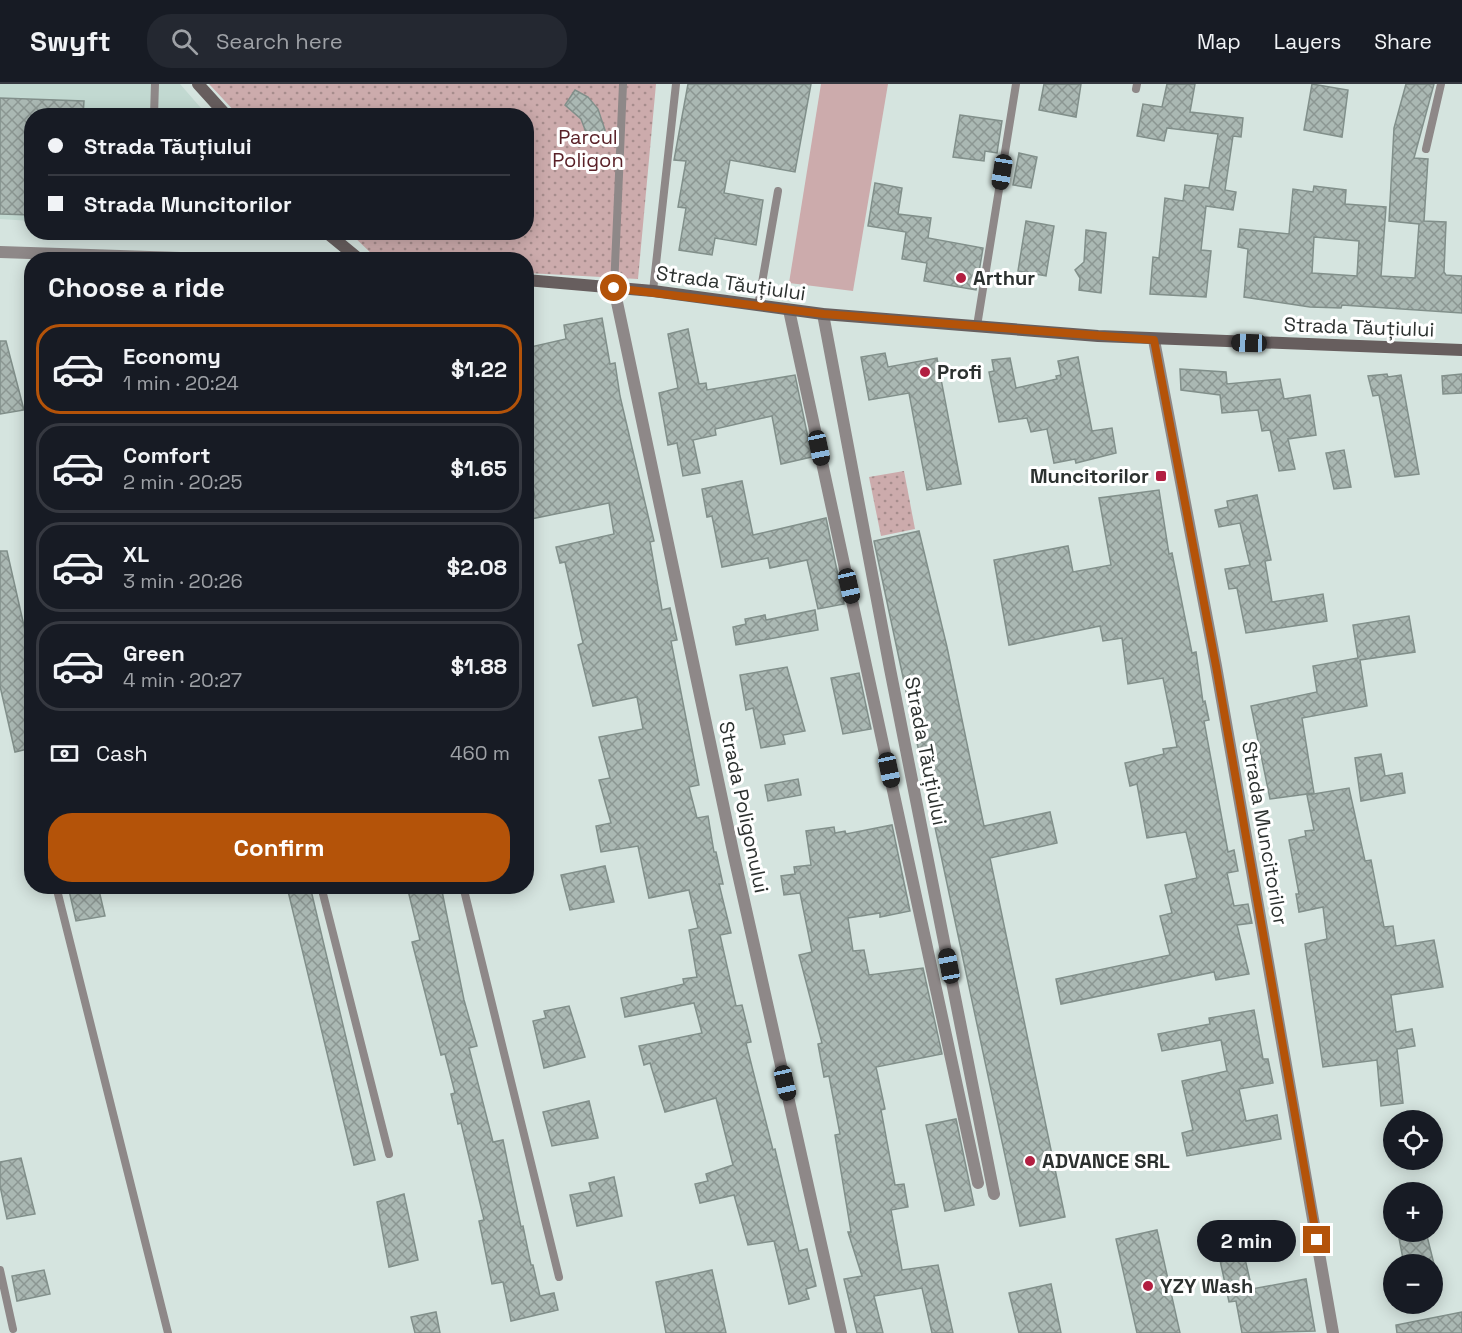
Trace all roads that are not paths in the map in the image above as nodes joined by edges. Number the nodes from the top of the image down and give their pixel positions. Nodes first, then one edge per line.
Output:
1 (155, 84) edge
2 (198, 84) edge
3 (624, 84) edge
4 (676, 84) edge
5 (1016, 84) edge
6 (1441, 84) edge
7 (154, 108) edge
8 (220, 108) edge
9 (1426, 149) dead end
10 (778, 191) dead end
11 (336, 240) edge
12 (0, 252) edge
13 (350, 252) edge
14 (24, 253) edge
15 (534, 281) edge
16 (614, 288) junction
17 (653, 291) junction
18 (758, 306) junction
19 (789, 310) junction
20 (824, 314) junction
21 (977, 326) junction
22 (1154, 340) junction
23 (1462, 350) edge
24 (58, 894) edge
25 (323, 894) edge
26 (465, 894) edge
27 (389, 1154) dead end
28 (978, 1184) dead end
29 (994, 1194) dead end
30 (0, 1270) edge
31 (559, 1277) dead end
32 (13, 1329) dead end
33 (168, 1333) edge
34 (841, 1333) edge
35 (1333, 1333) edge

1 - 7 lane
2 - 8 main road
3 - 16 lane
4 - 17 lane
5 - 21 lane
6 - 9 lane
10 - 18 lane
11 - 13 main road
12 - 14 street
15 - 16 main road, Strada Tăuțiului
16 - 17 main road, Strada Tăuțiului
16 - 34 street, Strada Poligonului
17 - 18 main road, Strada Tăuțiului
18 - 19 main road, Strada Tăuțiului
19 - 20 main road, Strada Tăuțiului
19 - 28 street
20 - 21 main road, Strada Tăuțiului
20 - 29 street, Strada Tăuțiului
21 - 22 main road, Strada Tăuțiului
22 - 23 main road, Strada Tăuțiului
22 - 35 street, Strada Muncitorilor
24 - 33 lane
25 - 27 lane
26 - 31 lane
30 - 32 lane

